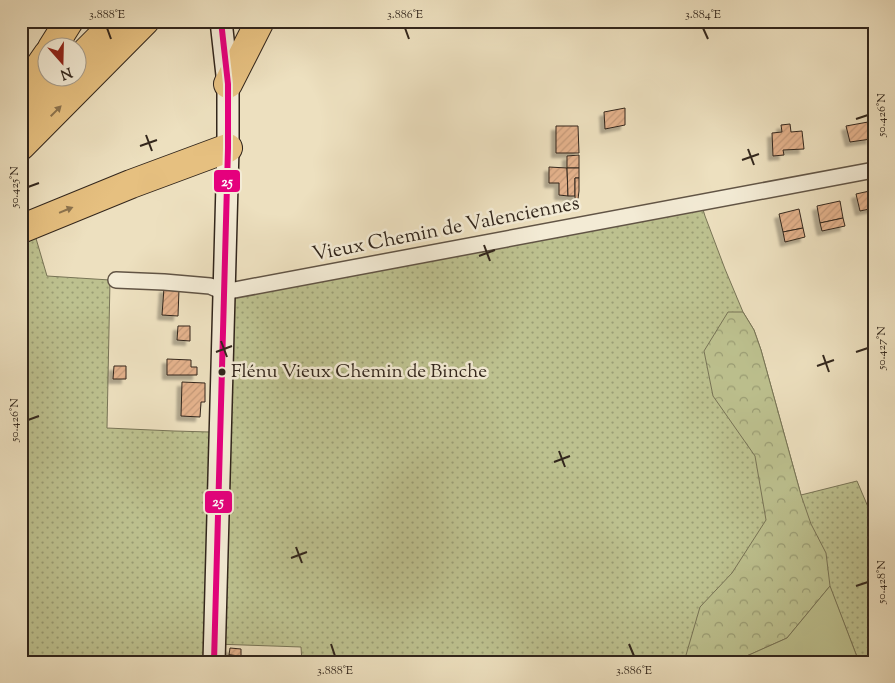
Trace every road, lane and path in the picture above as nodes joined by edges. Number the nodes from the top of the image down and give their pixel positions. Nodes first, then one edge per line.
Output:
1 (69, 21) edge
2 (117, 21) edge
3 (145, 21) edge
4 (221, 21) edge
5 (260, 21) edge
6 (58, 38) edge
7 (88, 50) edge
8 (38, 68) edge
9 (228, 84) junction
10 (50, 88) edge
11 (21, 90) edge
12 (21, 116) edge
13 (21, 146) edge
14 (228, 148) junction
15 (874, 170) edge
16 (21, 228) edge
17 (116, 280) dead end
18 (224, 292) junction
19 (214, 662) edge

1 - 6 highway
2 - 7 highway
13 -> 3 highway
4 - 9 street
5 - 9 highway
8 - 11 highway
9 - 14 street
10 - 12 highway
16 -> 14 highway
14 - 18 street
15 - 18 street, Vieux Chemin de Valenciennes
17 - 18 street, Vieux Chemin de Valenciennes
18 - 19 street

